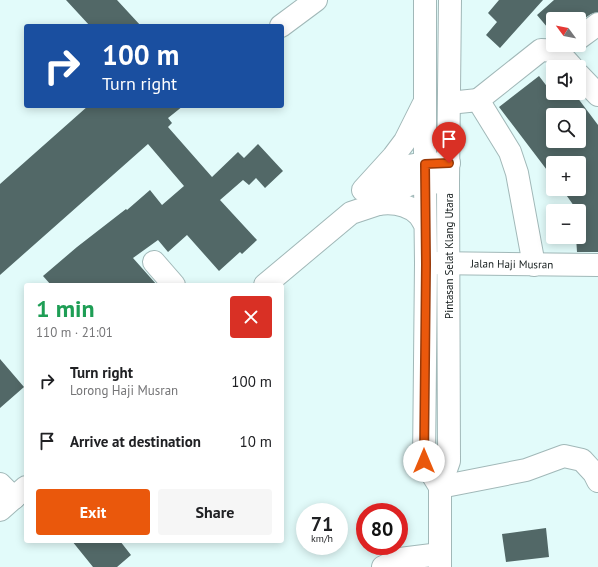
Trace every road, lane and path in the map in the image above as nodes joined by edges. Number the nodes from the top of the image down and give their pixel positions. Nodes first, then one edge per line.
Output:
1 (316, 0) edge
2 (425, 0) edge
3 (450, 0) edge
4 (284, 24) edge
5 (598, 24) edge
6 (586, 33) edge
7 (566, 55) edge
8 (586, 82) edge
9 (598, 95) edge
10 (478, 100) junction
11 (424, 102) junction
12 (449, 103) junction
13 (425, 173) junction
14 (448, 173) junction
15 (370, 197) junction
16 (426, 225) junction
17 (154, 262) dead end
18 (449, 263) junction
19 (426, 264) junction
20 (534, 265) junction
21 (598, 265) edge
22 (172, 283) edge
23 (267, 283) edge
24 (598, 481) edge
25 (440, 486) junction
26 (440, 561) edge
27 (383, 567) edge

1 - 4 main road
2 - 11 main road
3 - 12 main road, Pintasan Selat Klang Utara
5 - 6 main road
7 - 10 main road
8 - 9 main road
10 - 12 main road
10 - 20 main road
11 - 13 main road
11 - 15 main road
12 - 14 main road, Pintasan Selat Klang Utara
13 - 14 main road
13 - 15 main road
13 - 16 main road
14 - 18 main road, Pintasan Selat Klang Utara
15 - 16 main road
15 - 23 main road
16 - 19 main road
17 - 22 main road
18 - 19 main road, Jalan Haji Musran
18 - 20 main road, Jalan Haji Musran
18 - 25 main road, Pintasan Selat Klang Utara
19 - 25 main road
20 - 21 main road, Jalan Haji Musran
24 - 25 main road
25 - 26 main road, Pintasan Selat Klang Utara
26 - 27 main road

